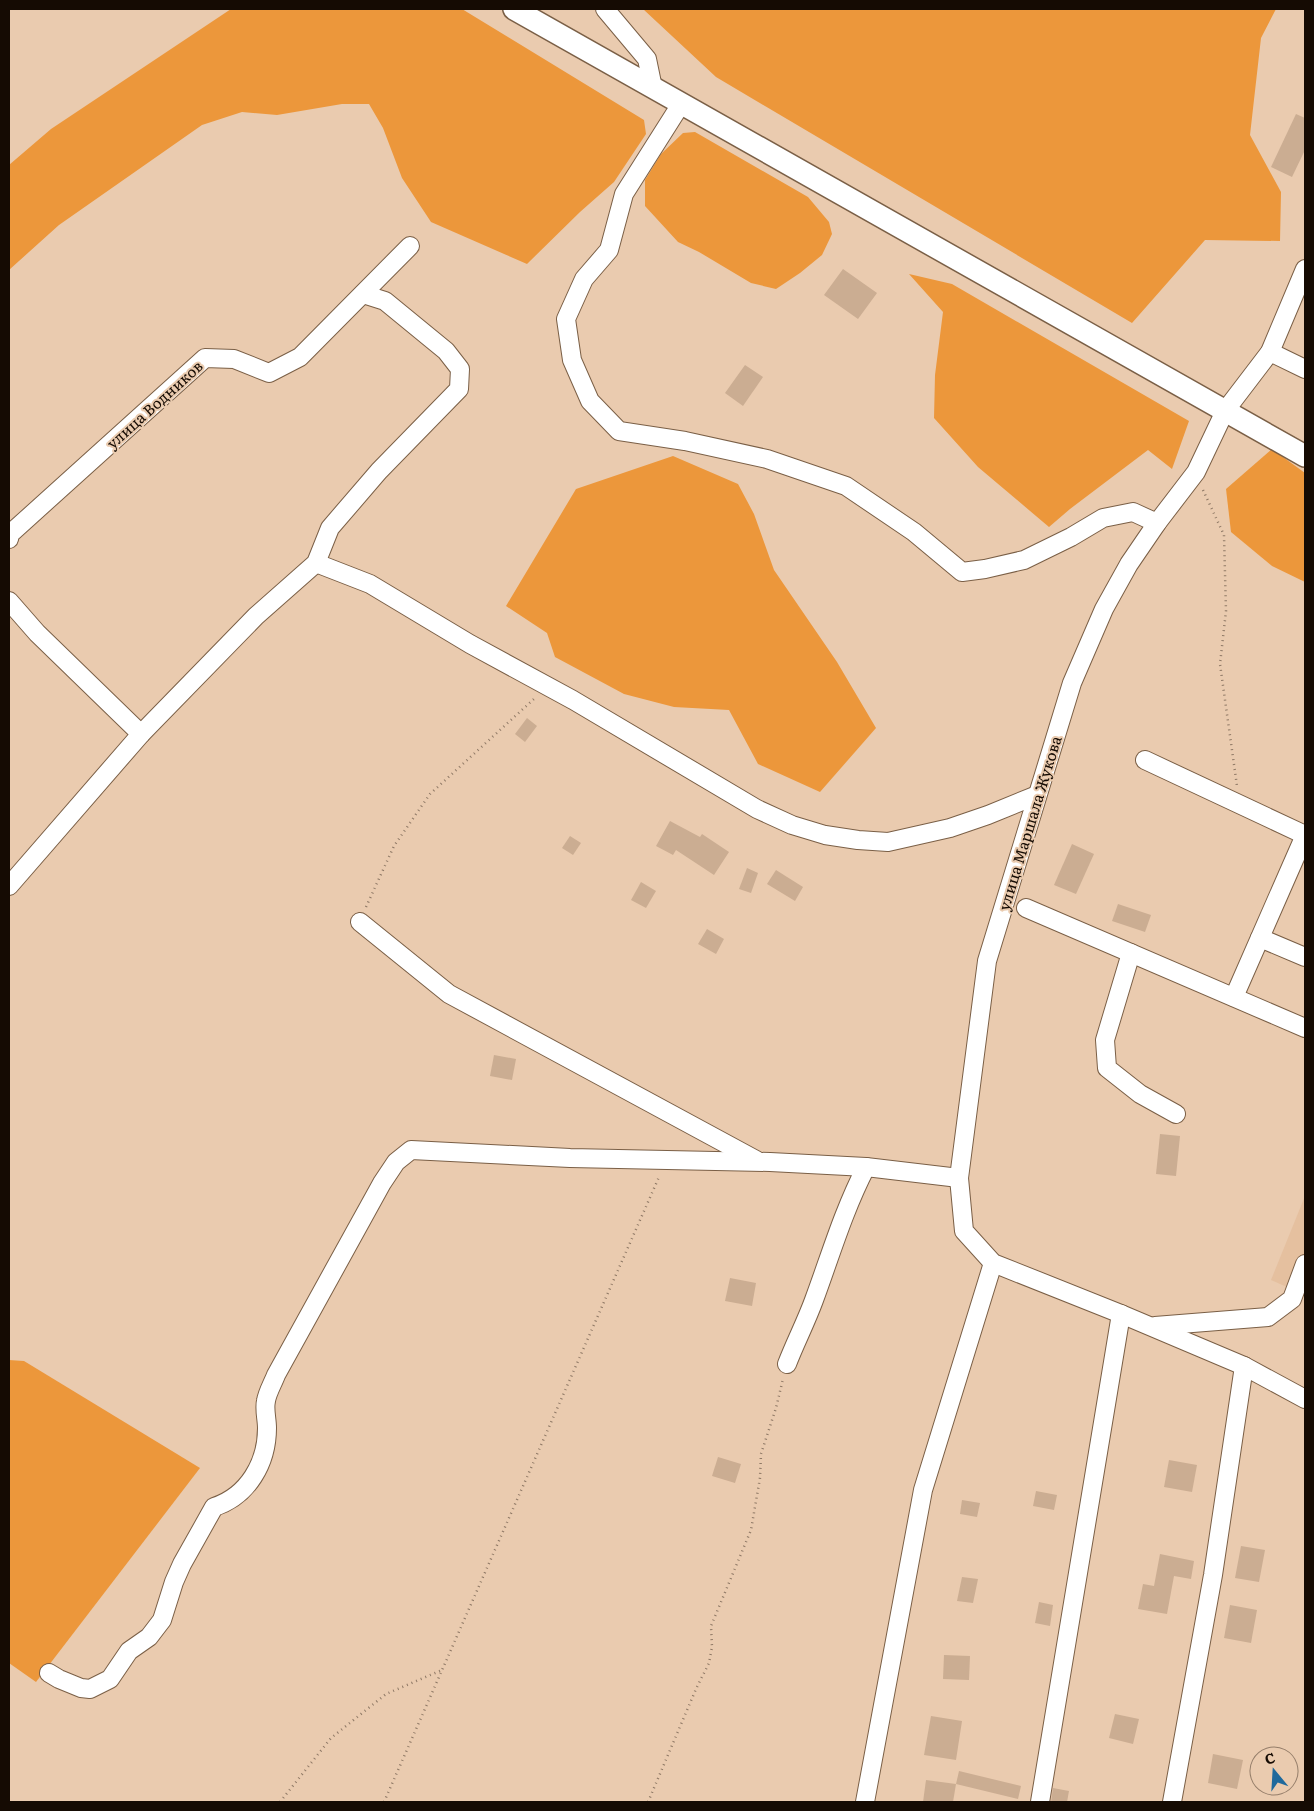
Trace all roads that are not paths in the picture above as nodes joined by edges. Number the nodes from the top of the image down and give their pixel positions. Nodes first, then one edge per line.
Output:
1 (514, 9) edge
2 (605, 9) edge
3 (653, 88) junction
4 (681, 104) junction
5 (410, 246) dead end
6 (1305, 269) edge
7 (362, 294) junction
8 (1270, 352) junction
9 (1305, 369) edge
10 (1225, 411) junction
11 (1305, 456) edge
12 (1157, 523) junction
13 (9, 539) edge
14 (316, 563) junction
15 (9, 601) edge
16 (141, 734) junction
17 (1144, 760) dead end
18 (1037, 795) junction
19 (9, 886) edge
20 (1026, 908) dead end
21 (360, 922) road end
22 (1260, 938) junction
23 (1131, 953) junction
24 (1305, 957) edge
25 (1234, 997) junction
26 (1305, 1028) edge
27 (1176, 1114) dead end
28 (759, 1162) junction
29 (866, 1167) junction
30 (960, 1178) junction
31 (993, 1263) junction
32 (1305, 1264) edge
33 (1122, 1314) junction
34 (1152, 1326) junction
35 (787, 1364) road end
36 (1244, 1366) junction
37 (1305, 1399) edge
38 (49, 1673) dead end
39 (865, 1802) edge
40 (1040, 1802) edge
41 (1172, 1802) edge

1 - 3 main road
2 - 3 street
3 - 4 main road
4 - 10 main road
4 - 12 street
5 - 7 street, улица Водников
6 - 8 street, улица Маршала Жукова
7 - 13 street, улица Водников
7 - 14 street
8 - 9 street
8 - 10 street, улица Маршала Жукова
10 - 11 main road
10 - 12 street, улица Маршала Жукова
12 - 18 street, улица Маршала Жукова
14 - 16 street
14 - 18 street
15 - 16 street
16 - 19 street
17 - 22 street
18 - 30 street, улица Маршала Жукова
20 - 23 street
21 - 28 street
22 - 24 street
22 - 25 street
23 - 25 street
23 - 27 street
25 - 26 street
28 - 29 street
28 - 38 street
29 - 30 street
29 - 35 street
30 - 31 street, улица Маршала Жукова
31 - 33 street
31 - 39 street
32 - 34 street
33 - 34 street
33 - 40 street
34 - 36 street
36 - 37 street
36 - 41 street

